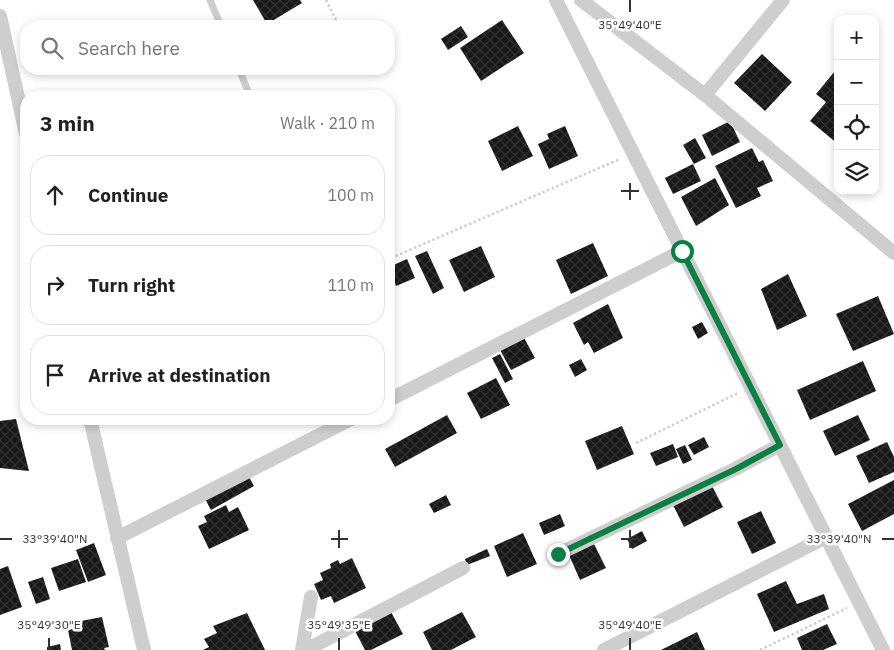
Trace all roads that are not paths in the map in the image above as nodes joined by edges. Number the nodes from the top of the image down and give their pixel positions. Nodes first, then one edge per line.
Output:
1 (210, 0) edge
2 (556, 0) edge
3 (581, 0) edge
4 (783, 0) edge
5 (0, 16) edge
6 (218, 20) edge
7 (241, 75) edge
8 (248, 90) edge
9 (705, 95) junction
10 (20, 107) edge
11 (682, 251) junction
12 (894, 253) edge
13 (395, 397) edge
14 (91, 425) edge
15 (339, 425) edge
16 (780, 445) junction
17 (826, 536) junction
18 (117, 538) junction
19 (558, 554) dead end
20 (464, 568) dead end
21 (311, 597) dead end
22 (144, 650) edge
23 (304, 650) edge
24 (604, 650) edge
25 (883, 650) edge

1 - 6 lane
2 - 11 street
3 - 9 street
4 - 9 street
5 - 10 street
7 - 8 lane
9 - 12 street
11 - 13 street
11 - 16 street
14 - 18 street
15 - 18 street
16 - 17 street
16 - 19 street
17 - 24 street
17 - 25 street
18 - 22 street
20 - 23 street
21 - 23 street

